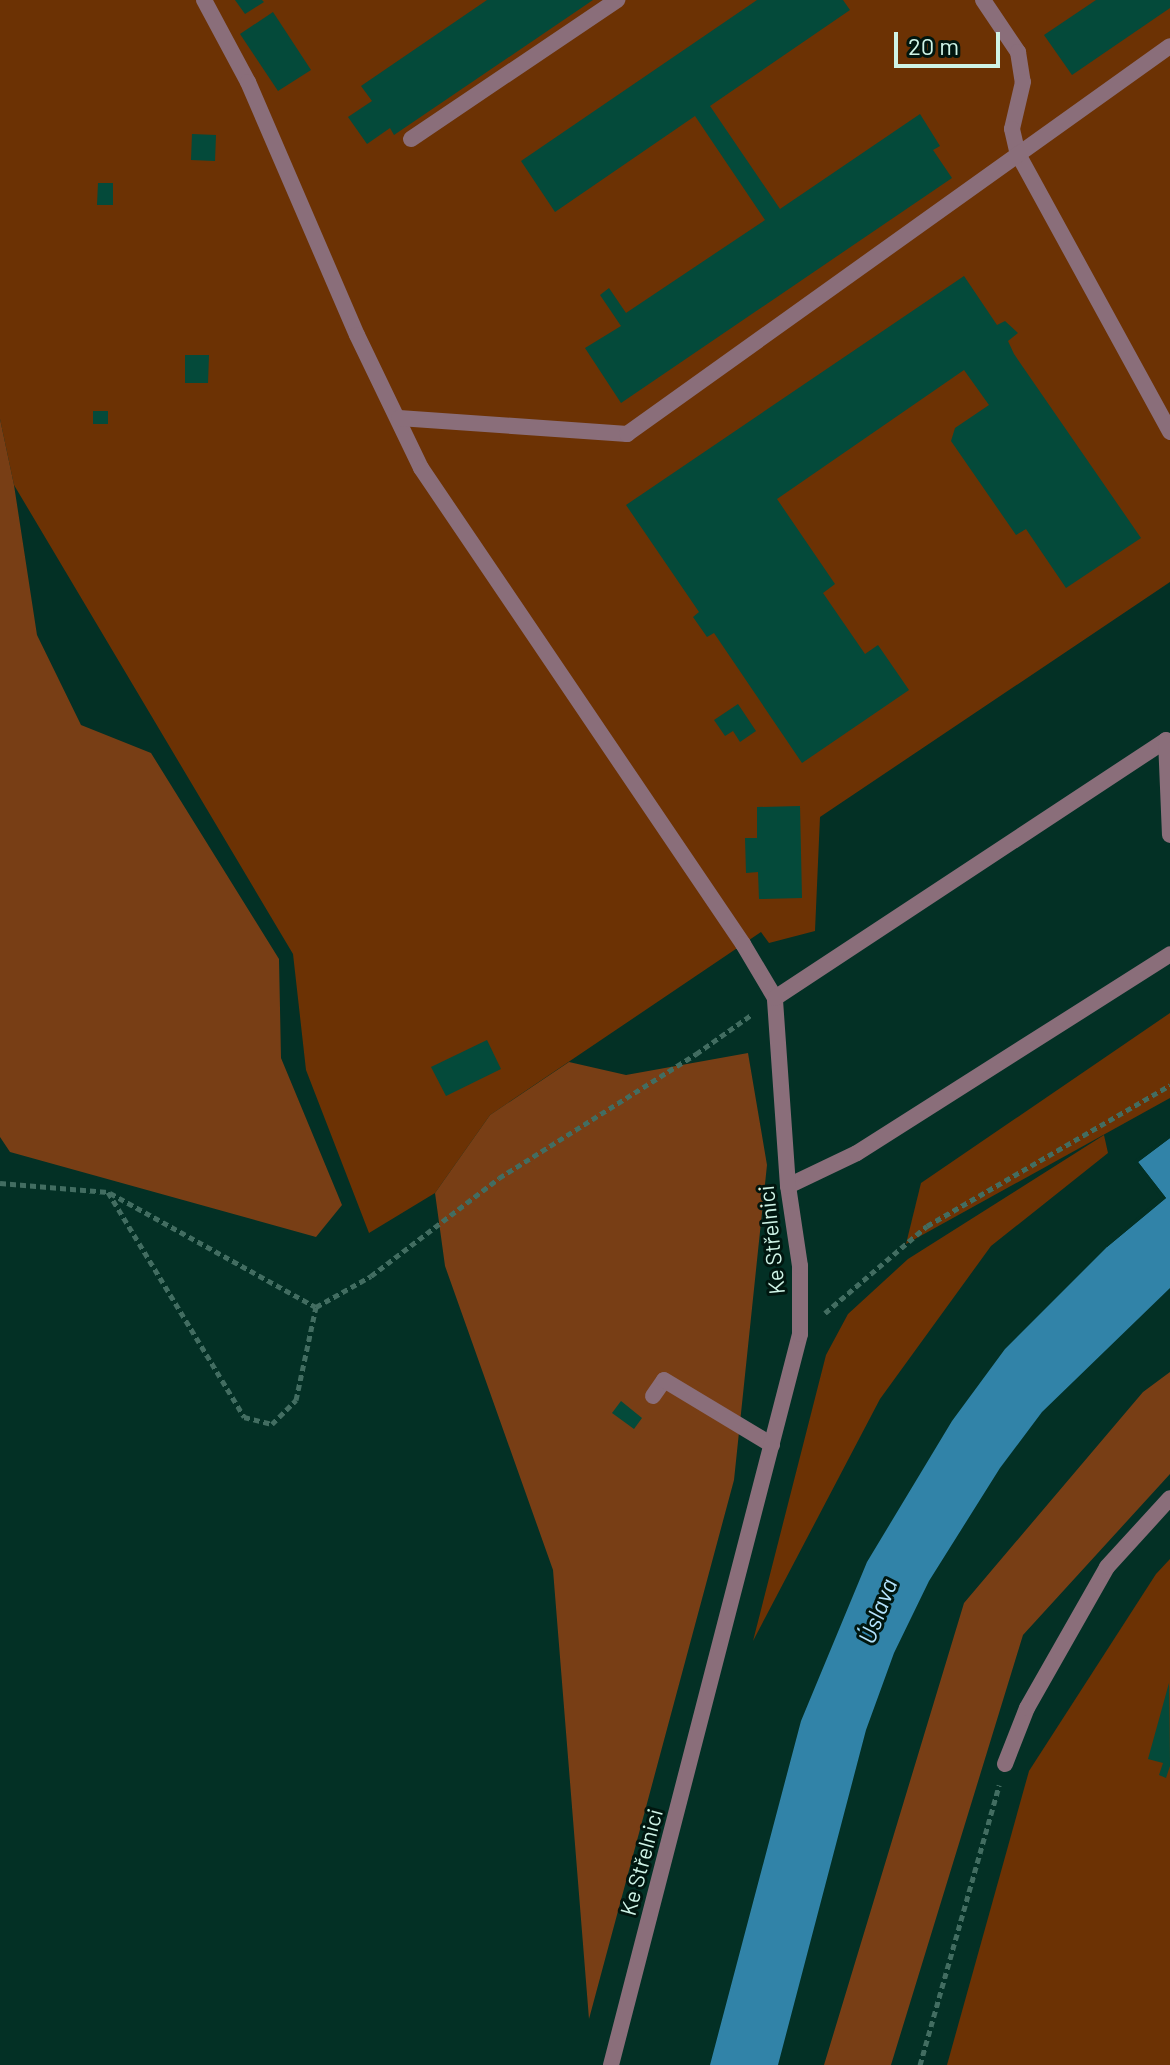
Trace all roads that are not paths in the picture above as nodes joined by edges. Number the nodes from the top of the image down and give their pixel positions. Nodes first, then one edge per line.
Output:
1 (204, 0) edge
2 (617, 0) edge
3 (983, 0) edge
4 (1170, 46) edge
5 (411, 139) dead end
6 (1018, 154) junction
7 (399, 418) junction
8 (1170, 432) edge
9 (1168, 738) edge
10 (1170, 835) edge
11 (1170, 954) edge
12 (775, 998) junction
13 (788, 1186) junction
14 (653, 1396) dead end
15 (772, 1445) junction
16 (1170, 1498) edge
17 (1005, 1764) road end
18 (611, 2065) edge

1 - 7 lane
2 - 5 lane
3 - 6 lane
4 - 6 lane
6 - 7 lane
6 - 8 lane
7 - 12 lane
9 - 10 lane
9 - 12 lane
11 - 13 lane
12 - 13 lane, Ke Střelnici
13 - 15 lane, Ke Střelnici
14 - 15 lane
15 - 18 lane, Ke Střelnici
16 - 17 lane

